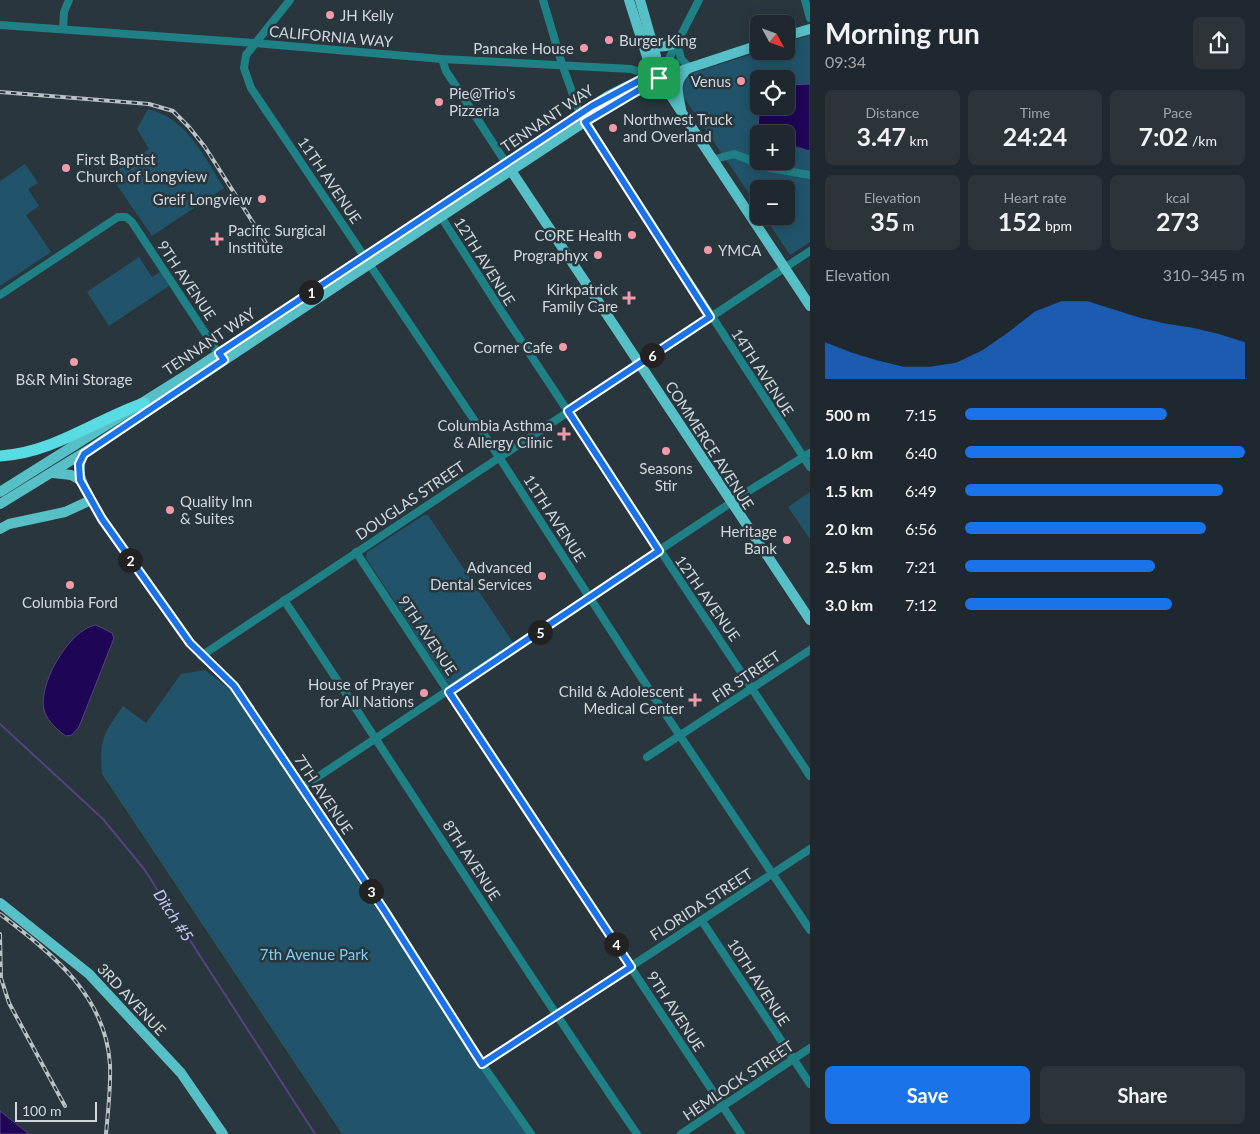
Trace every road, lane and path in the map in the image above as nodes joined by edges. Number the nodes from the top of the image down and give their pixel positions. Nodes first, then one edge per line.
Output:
1 (69, 0) edge
2 (290, 0) edge
3 (543, 0) edge
4 (629, 0) edge
5 (640, 0) edge
6 (699, 0) edge
7 (805, 0) edge
8 (810, 18) edge
9 (0, 25) edge
10 (63, 29) junction
11 (810, 29) edge
12 (795, 33) edge
13 (652, 42) junction
14 (254, 43) junction
15 (677, 43) junction
16 (750, 48) edge
17 (442, 60) junction
18 (562, 64) junction
19 (690, 68) junction
20 (659, 78) junction
21 (681, 112) junction
22 (582, 118) junction
23 (712, 160) junction
24 (508, 167) junction
25 (810, 175) edge
26 (439, 213) junction
27 (810, 251) edge
28 (367, 260) junction
29 (785, 267) junction
30 (0, 295) edge
31 (810, 306) edge
32 (710, 317) junction
33 (221, 357) junction
34 (639, 364) junction
35 (144, 403) junction
36 (568, 411) junction
37 (84, 454) junction
38 (807, 455) edge
39 (0, 456) edge
40 (499, 457) junction
41 (810, 468) edge
42 (52, 473) junction
43 (80, 480) junction
44 (0, 492) edge
45 (91, 500) junction
46 (730, 503) junction
47 (0, 504) edge
48 (0, 529) edge
49 (659, 551) junction
50 (356, 552) junction
51 (590, 598) junction
52 (284, 600) junction
53 (810, 620) edge
54 (810, 650) edge
55 (201, 656) junction
56 (753, 687) junction
57 (449, 692) junction
58 (680, 736) junction
59 (377, 739) junction
60 (647, 757) dead end
61 (810, 776) edge
62 (302, 788) junction
63 (810, 849) edge
64 (772, 874) junction
65 (0, 903) edge
66 (702, 921) junction
67 (810, 930) edge
68 (631, 967) junction
69 (557, 1017) junction
70 (810, 1048) edge
71 (793, 1059) junction
72 (482, 1064) junction
73 (810, 1084) edge
74 (722, 1106) junction
75 (223, 1134) edge
76 (531, 1134) edge
77 (637, 1134) edge
78 (681, 1134) edge
79 (741, 1134) edge

1 - 10 street
2 - 14 street, 11TH AVENUE
3 - 18 street, 14TH AVENUE
4 - 20 main road
5 - 13 main road
6 - 15 street
7 - 8 street
9 - 10 street, CALIFORNIA WAY
10 - 14 street, CALIFORNIA WAY
11 - 12 main road
13 - 15 main road
13 - 20 main road
14 - 17 street, CALIFORNIA WAY
14 - 28 street, 11TH AVENUE
15 - 19 street
15 - 20 street
16 - 19 main road, TENNANT WAY
17 - 18 street, CALIFORNIA WAY
17 - 24 street, COMMERCE AVENUE
18 - 20 street, CALIFORNIA WAY
18 - 22 street, 14TH AVENUE
19 - 20 main road, TENNANT WAY
19 - 21 main road
20 - 21 main road
20 - 22 main road, TENNANT WAY
21 - 23 main road
22 - 24 main road, TENNANT WAY
22 - 32 street, 14TH AVENUE
23 - 25 street
23 - 29 main road
24 - 26 main road, TENNANT WAY
24 - 34 main road, COMMERCE AVENUE
26 - 28 main road, TENNANT WAY
26 - 36 street, 12TH AVENUE
27 - 29 street, DOUGLAS STREET
28 - 33 main road, TENNANT WAY
28 - 40 street, 11TH AVENUE
29 - 31 main road
29 - 32 street, DOUGLAS STREET
30 - 33 street, 9TH AVENUE
32 - 34 street, DOUGLAS STREET
32 - 38 street, 14TH AVENUE
33 - 35 main road, TENNANT WAY
33 - 37 main road, TENNANT WAY
34 - 36 street, DOUGLAS STREET
34 - 46 main road, COMMERCE AVENUE
35 - 39 highway
35 - 44 main road, TENNANT WAY
36 - 40 street, DOUGLAS STREET
36 - 49 street, 12TH AVENUE
37 - 42 main road, TENNANT WAY
37 - 43 main road
38 - 41 street, 14TH AVENUE
38 - 46 street
40 - 50 street, DOUGLAS STREET
40 - 51 street, 11TH AVENUE
42 - 43 main road
42 - 47 main road, TENNANT WAY
43 - 45 main road, 7TH AVENUE
45 - 48 main road
45 - 55 street, 7TH AVENUE
46 - 49 street
46 - 53 main road, COMMERCE AVENUE
49 - 51 street
49 - 56 street, 12TH AVENUE
50 - 52 street, DOUGLAS STREET
50 - 57 street, 9TH AVENUE
51 - 57 street
51 - 58 street, 11TH AVENUE
52 - 55 street, DOUGLAS STREET
52 - 59 street, 8TH AVENUE
54 - 56 street, FIR STREET
55 - 62 street, 7TH AVENUE
56 - 58 street, FIR STREET
56 - 61 street, 12TH AVENUE
57 - 59 street
57 - 68 street, 9TH AVENUE
58 - 60 street, FIR STREET
58 - 64 street, 11TH AVENUE
59 - 62 street
59 - 69 street, 8TH AVENUE
62 - 72 street, 7TH AVENUE
63 - 64 street, FLORIDA STREET
64 - 66 street, FLORIDA STREET
64 - 67 street, 11TH AVENUE
65 - 75 main road, 3RD AVENUE
66 - 68 street, FLORIDA STREET
66 - 71 street, 10TH AVENUE
68 - 69 street, FLORIDA STREET
68 - 74 street, 9TH AVENUE
69 - 72 street, FLORIDA STREET
69 - 77 street, 8TH AVENUE
70 - 71 street, HEMLOCK STREET
71 - 73 street, 10TH AVENUE
71 - 74 street, HEMLOCK STREET
72 - 76 street, 7TH AVENUE
74 - 78 street, HEMLOCK STREET
74 - 79 street, 9TH AVENUE

